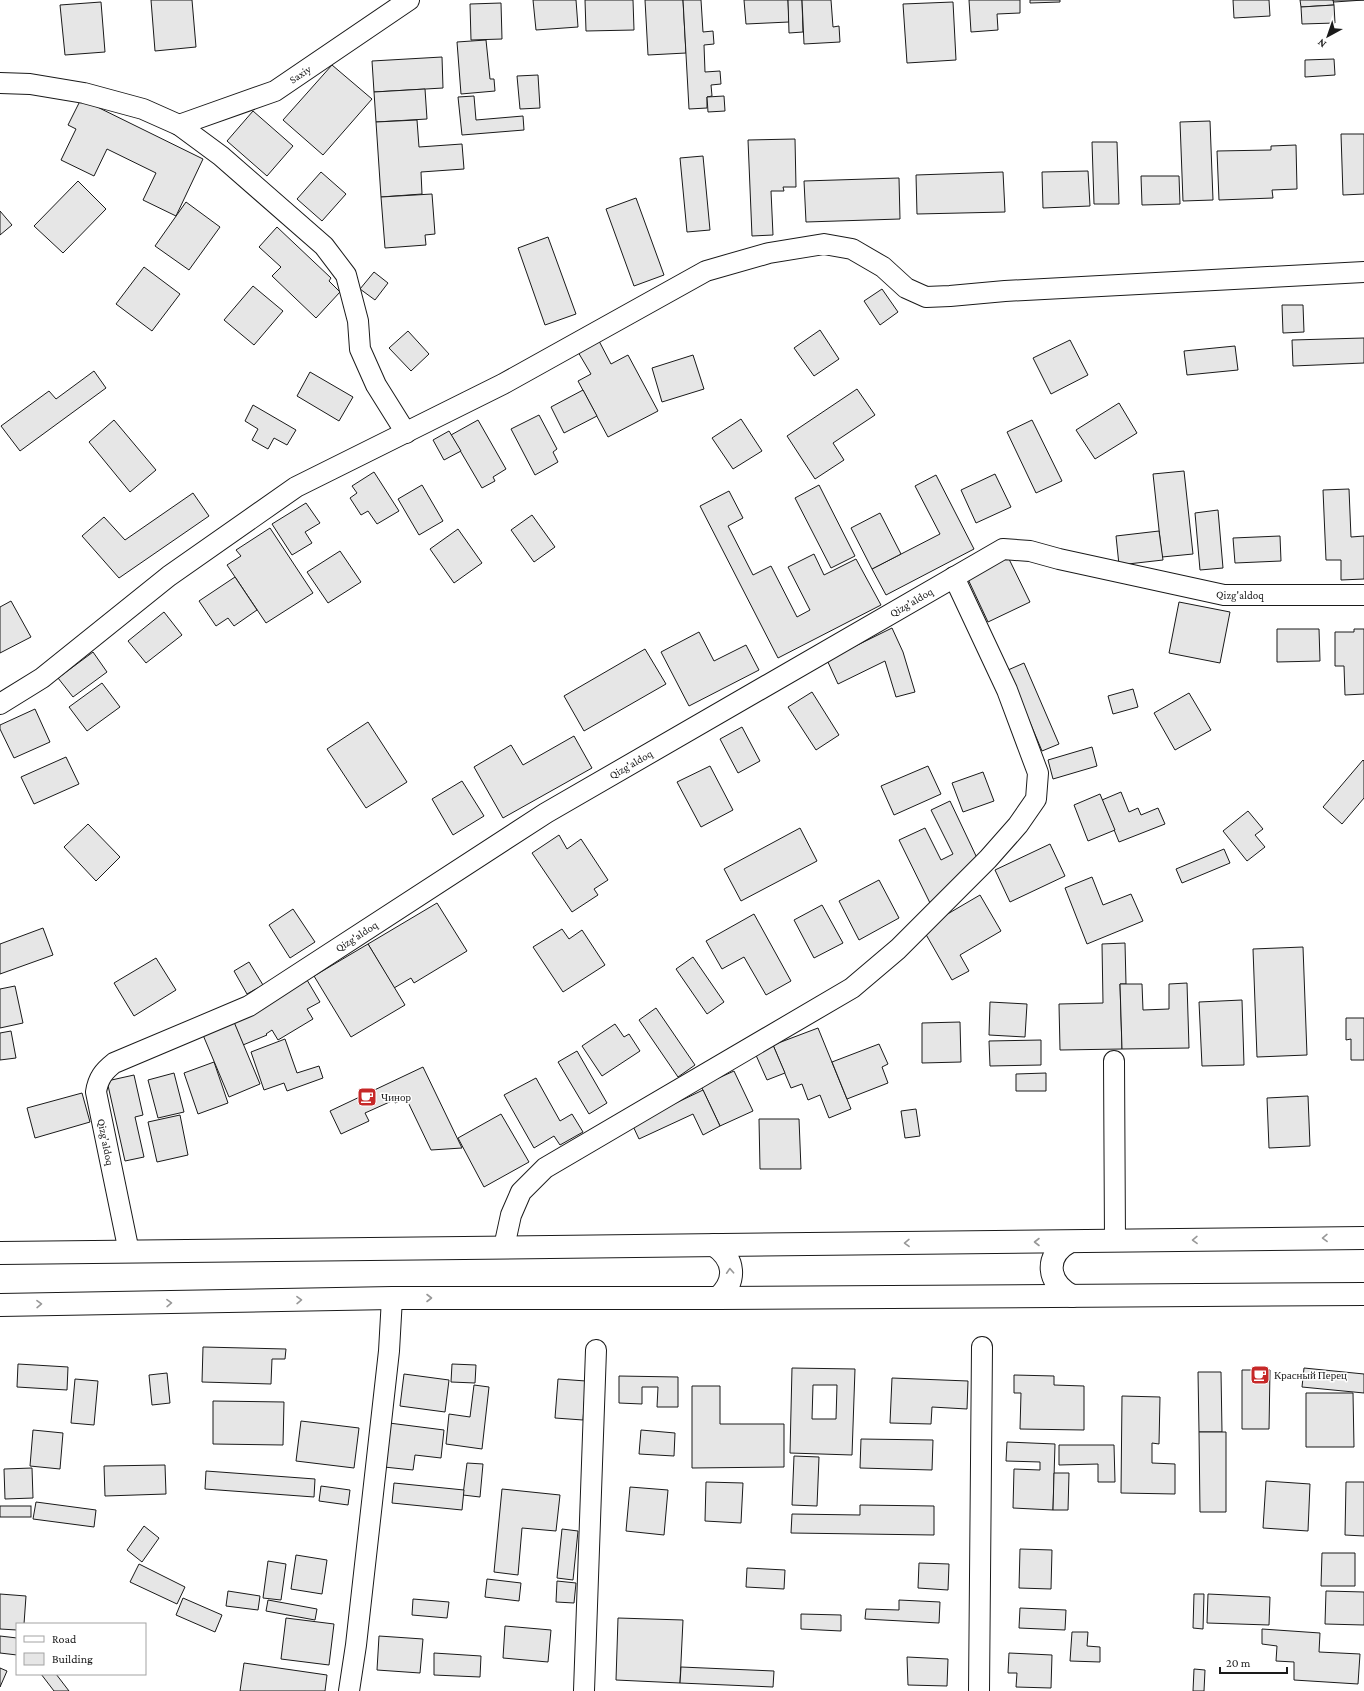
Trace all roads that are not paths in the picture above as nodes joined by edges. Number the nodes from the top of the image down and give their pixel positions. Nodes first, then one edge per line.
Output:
1 (409, 0) edge
2 (0, 83) edge
3 (179, 125) junction
4 (1364, 272) edge
5 (406, 433) junction
6 (954, 577) junction
7 (1364, 595) edge
8 (0, 704) edge
9 (1114, 1061) dead end
10 (1364, 1238) edge
11 (1070, 1242) junction
12 (1115, 1242) junction
13 (714, 1245) junction
14 (504, 1247) junction
15 (129, 1252) junction
16 (0, 1253) edge
17 (1364, 1294) edge
18 (1072, 1296) junction
19 (392, 1298) junction
20 (718, 1298) junction
21 (0, 1305) edge
22 (982, 1347) dead end
23 (596, 1350) dead end
24 (349, 1691) edge
25 (584, 1691) edge
26 (979, 1691) edge

1 - 3 street, Saxiy
2 - 3 street
3 - 5 street
4 - 5 street
5 - 8 street
6 - 7 street, Qizg'aldoq
6 - 14 street
6 - 15 street, Qizg'aldoq
9 - 12 street
10 -> 12 highway
11 - 12 highway
11 -> 13 highway
11 - 18 highway
13 - 14 highway
20 -> 13 highway
14 - 15 highway
15 - 16 highway
17 - 18 highway
18 - 20 highway
19 -> 20 highway
21 -> 19 highway
19 - 24 street
22 - 26 street
23 - 25 street

